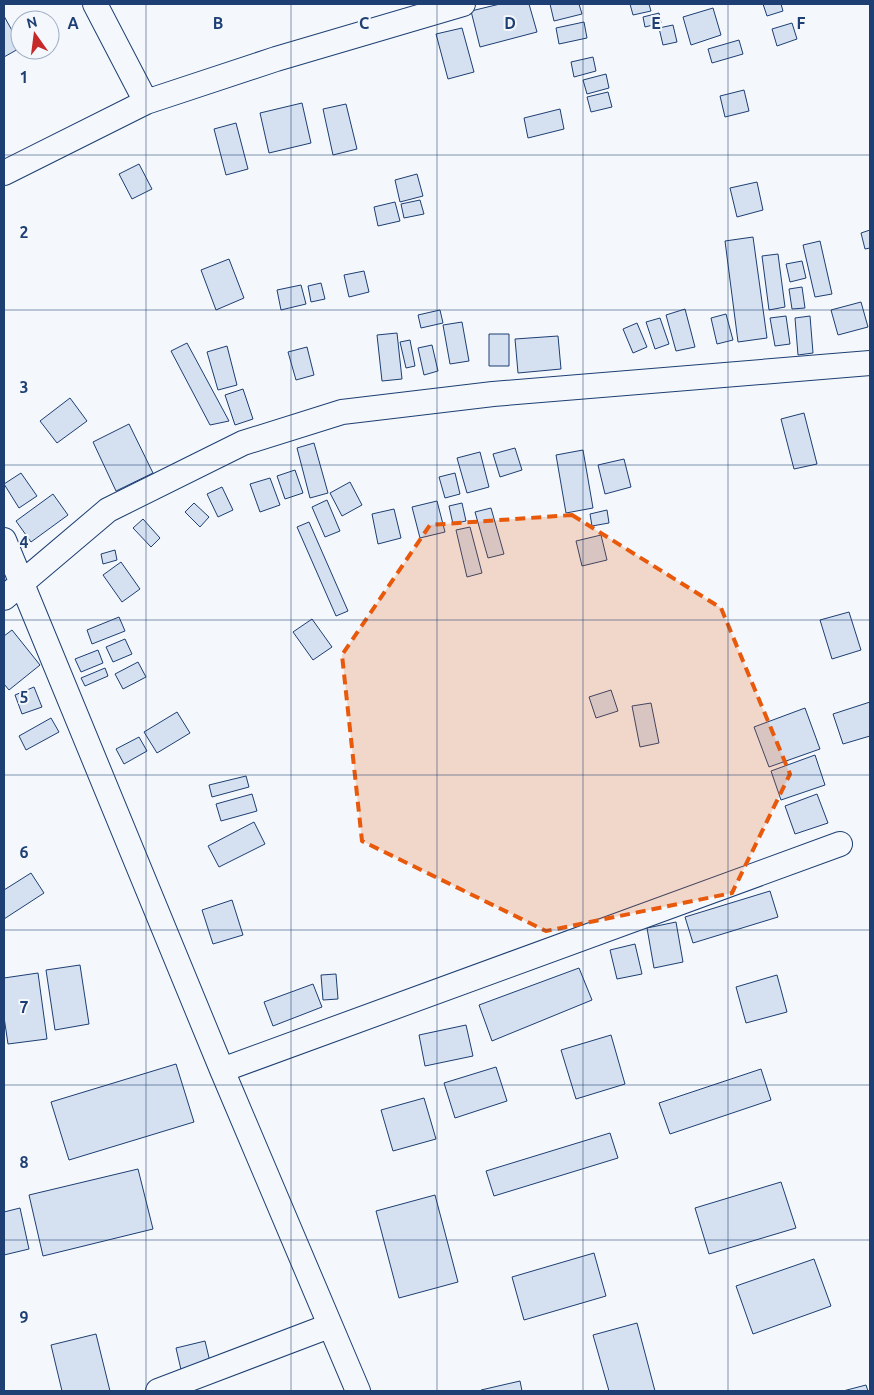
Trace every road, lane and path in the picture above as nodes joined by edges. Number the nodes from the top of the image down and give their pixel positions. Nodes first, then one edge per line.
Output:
1 (95, 4) edge
2 (463, 4) edge
3 (146, 102) junction
4 (4, 173) edge
5 (870, 363) edge
6 (4, 540) edge
7 (12, 590) edge
8 (840, 844) dead end
9 (222, 1070) junction
10 (329, 1326) junction
11 (158, 1391) edge
12 (358, 1391) edge

1 - 3 street
2 - 3 street
3 - 4 street
5 - 7 street
6 - 7 street
7 - 9 street
8 - 9 street
9 - 10 street
10 - 11 street
10 - 12 street

